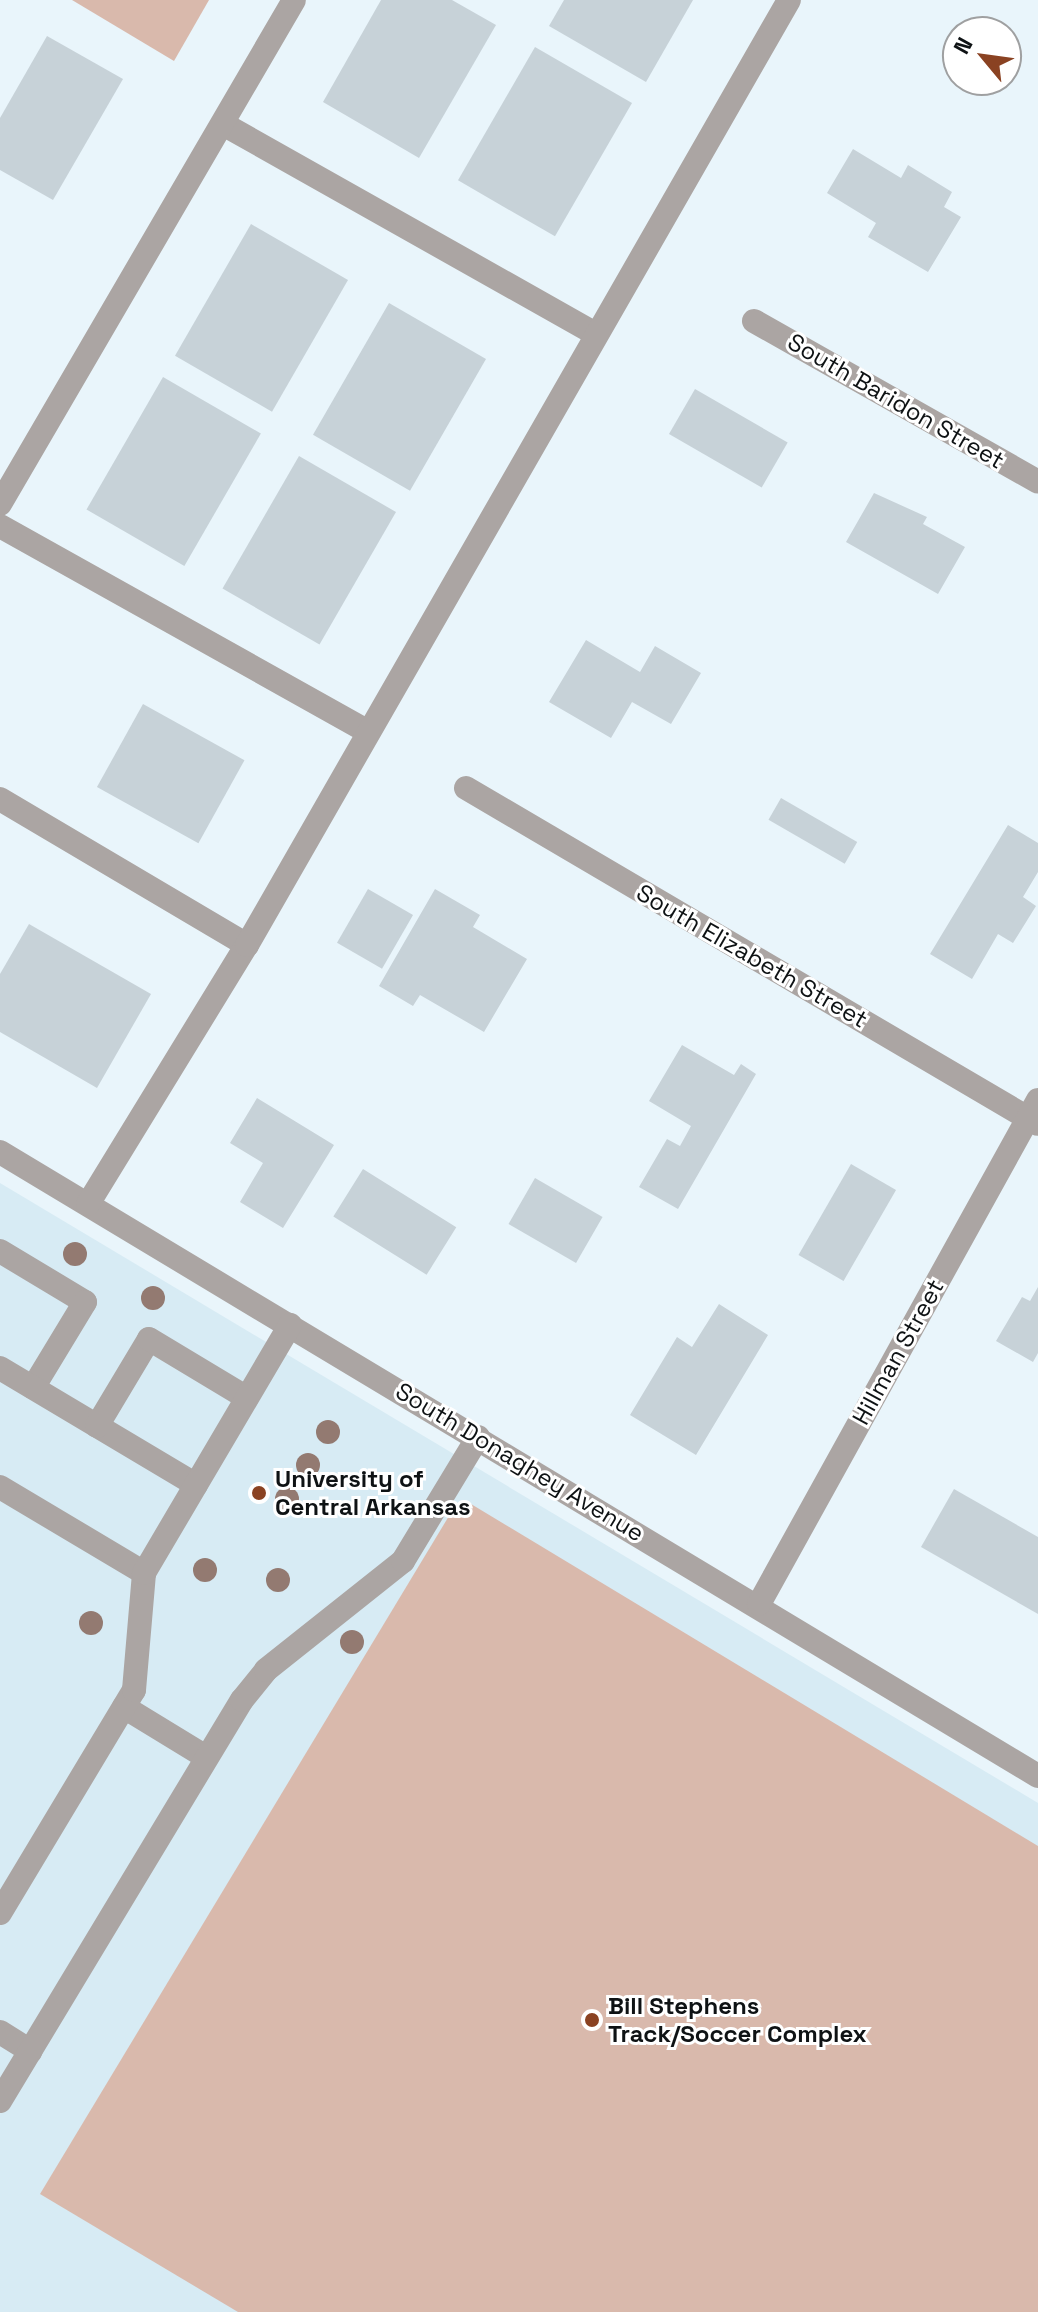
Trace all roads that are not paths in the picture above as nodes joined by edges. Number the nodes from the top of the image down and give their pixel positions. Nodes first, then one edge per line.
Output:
1 (294, 0) edge
2 (789, 0) edge
3 (223, 124) junction
4 (754, 321) dead end
5 (596, 334) junction
6 (1038, 482) edge
7 (0, 504) edge
8 (0, 526) edge
9 (367, 731) junction
10 (466, 788) dead end
11 (0, 799) edge
12 (247, 945) junction
13 (1034, 1114) edge
14 (0, 1152) edge
15 (88, 1204) junction
16 (0, 1251) edge
17 (290, 1325) junction
18 (0, 1368) edge
19 (33, 1388) junction
20 (247, 1398) junction
21 (97, 1426) junction
22 (478, 1437) junction
23 (196, 1485) junction
24 (0, 1487) edge
25 (144, 1573) junction
26 (759, 1604) junction
27 (124, 1707) junction
28 (206, 1757) junction
29 (1038, 1776) edge
30 (0, 1913) edge
31 (0, 2032) edge
32 (31, 2051) junction
33 (0, 2101) edge

1 - 3 street
2 - 5 street
3 - 5 street
3 - 7 street
4 - 6 street, South Baridon Street
5 - 9 street
8 - 9 street
9 - 12 street
10 - 13 street, South Elizabeth Street
11 - 12 street
12 - 15 street
13 - 26 street, Hillman Street
14 - 15 street, South Donaghey Avenue
15 - 17 street, South Donaghey Avenue
16 - 19 street
17 - 20 street
17 - 22 street, South Donaghey Avenue
18 - 19 street
19 - 21 street
20 - 21 street
20 - 23 street
21 - 23 street
22 - 26 street, South Donaghey Avenue
22 - 28 street
23 - 25 street
24 - 25 street
25 - 27 street
26 - 29 street, South Donaghey Avenue
27 - 28 street
27 - 30 street
28 - 32 street
31 - 32 street
32 - 33 street

